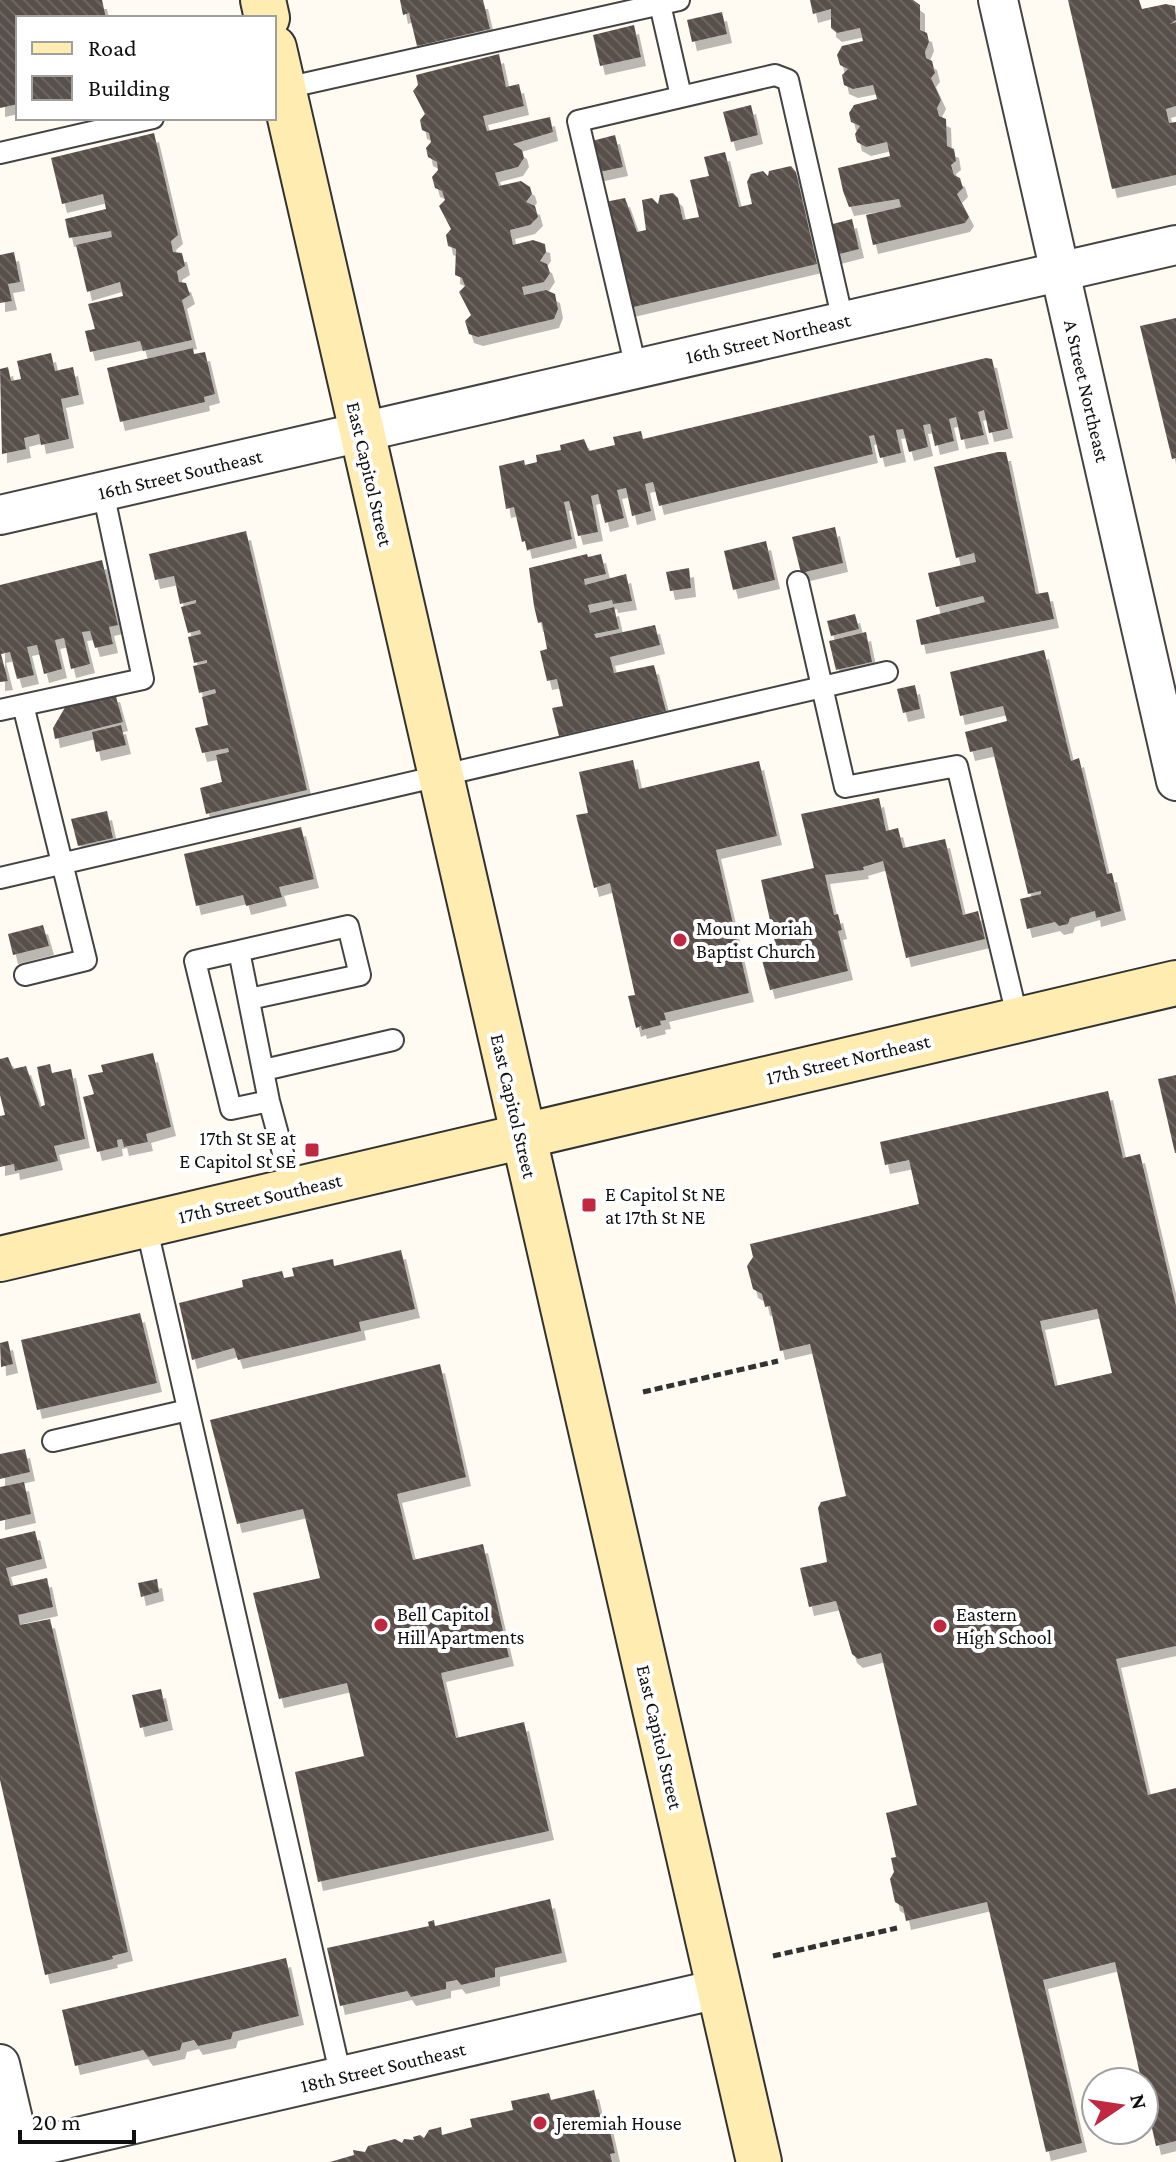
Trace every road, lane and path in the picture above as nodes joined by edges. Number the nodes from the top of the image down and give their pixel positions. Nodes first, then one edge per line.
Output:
1 (998, 0) edge
2 (666, 1) edge
3 (277, 76) edge
4 (681, 96) junction
5 (144, 120) edge
6 (0, 153) edge
7 (1176, 245) edge
8 (1060, 271) junction
9 (843, 321) junction
10 (636, 368) junction
11 (360, 432) junction
12 (103, 492) junction
13 (0, 515) edge
14 (798, 582) dead end
15 (887, 672) dead end
16 (822, 687) junction
17 (23, 705) junction
18 (0, 710) edge
19 (438, 774) junction
20 (1176, 781) edge
21 (63, 864) junction
22 (0, 878) edge
23 (239, 951) junction
24 (25, 975) dead end
25 (1176, 983) edge
26 (249, 999) junction
27 (1018, 1020) junction
28 (393, 1040) dead end
29 (264, 1070) junction
30 (269, 1101) junction
31 (521, 1137) junction
32 (293, 1190) junction
33 (146, 1225) junction
34 (0, 1259) edge
35 (778, 1361) dead end
36 (643, 1392) dead end
37 (188, 1410) junction
38 (53, 1441) dead end
39 (897, 1928) dead end
40 (773, 1956) dead end
41 (718, 1989) junction
42 (0, 2064) edge
43 (341, 2077) junction
44 (15, 2156) edge
45 (759, 2162) edge

1 - 8 street, A Street Northeast
2 - 3 lane
2 - 4 lane
3 - 11 main road, East Capitol Street
4 - 9 lane
4 - 10 lane
5 - 6 lane
7 - 8 street, 16th Street Northeast
8 - 9 street, 16th Street Northeast
8 - 20 street, A Street Northeast
9 - 10 street, 16th Street Northeast
10 - 11 street, 16th Street Northeast
11 - 12 street, 16th Street Southeast
11 - 19 main road, East Capitol Street
12 - 13 street, 16th Street Southeast
12 - 17 lane
14 - 16 lane
15 - 16 lane
16 - 19 lane
16 - 27 lane
17 - 18 lane
17 - 21 lane
19 - 21 lane
19 - 31 main road, East Capitol Street
21 - 22 lane
21 - 24 lane
23 - 26 lane
23 - 26 lane
23 - 30 lane
25 - 27 main road, 17th Street Northeast
26 - 29 lane
27 - 31 main road, 17th Street Northeast
28 - 29 lane
29 - 30 lane
30 - 32 lane
31 - 32 main road, 17th Street Southeast
31 - 41 main road, East Capitol Street
32 - 33 main road, 17th Street Southeast
33 - 34 main road, 17th Street Southeast
33 - 37 lane
35 - 36 path
37 - 38 lane
37 - 43 lane
39 - 40 path
41 - 43 street, 18th Street Southeast
41 - 45 main road, East Capitol Street
42 - 44 street
43 - 44 street, 18th Street Southeast

